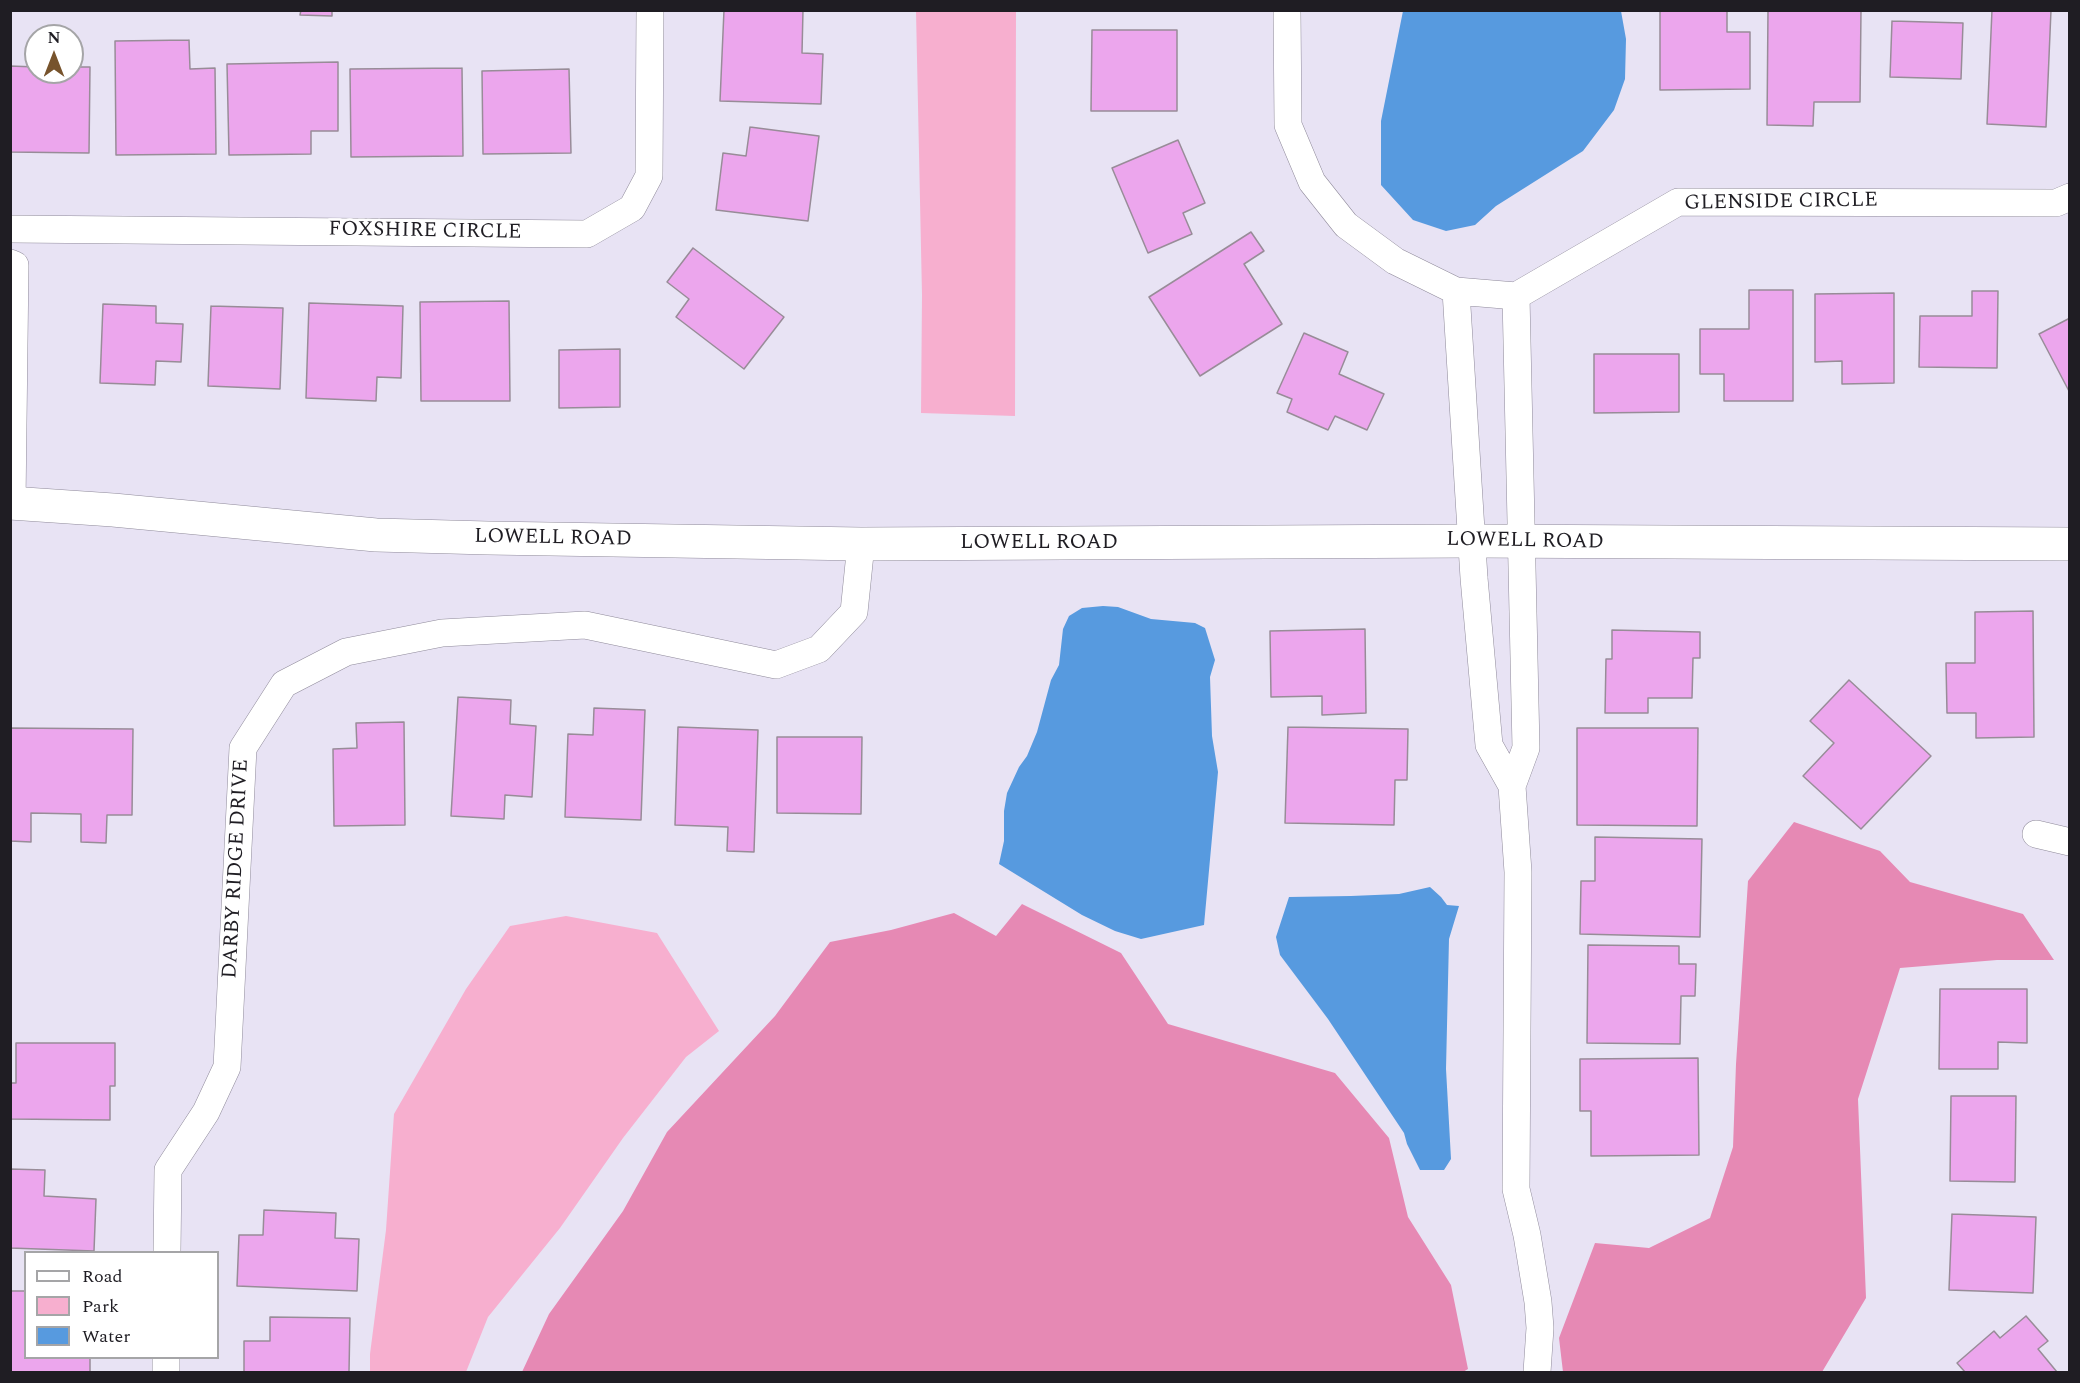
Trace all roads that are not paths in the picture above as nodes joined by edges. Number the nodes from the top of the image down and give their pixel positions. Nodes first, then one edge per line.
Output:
1 (650, 10) edge
2 (1287, 10) edge
3 (2070, 197) edge
4 (10, 229) edge
5 (10, 263) edge
6 (1456, 291) junction
7 (1516, 296) junction
8 (11, 503) edge
9 (1471, 541) junction
10 (1522, 542) junction
11 (861, 544) junction
12 (2070, 544) edge
13 (1525, 677) junction
14 (1484, 679) junction
15 (1512, 786) junction
16 (2036, 834) dead end
17 (2070, 842) edge
18 (167, 1251) edge
19 (1537, 1372) edge

1 - 4 street, FOXSHIRE CIRCLE
2 - 6 street
3 - 7 street, GLENSIDE CIRCLE
5 - 8 street
6 - 7 street
6 - 9 street
7 - 10 street
8 - 11 street, LOWELL ROAD
9 - 10 street, LOWELL ROAD
9 - 11 street, LOWELL ROAD
9 - 14 street
10 - 12 street, LOWELL ROAD
10 - 13 street
11 - 18 street, DARBY RIDGE DRIVE
13 - 14 street
13 - 15 street
14 - 15 street
15 - 19 street
16 - 17 street

